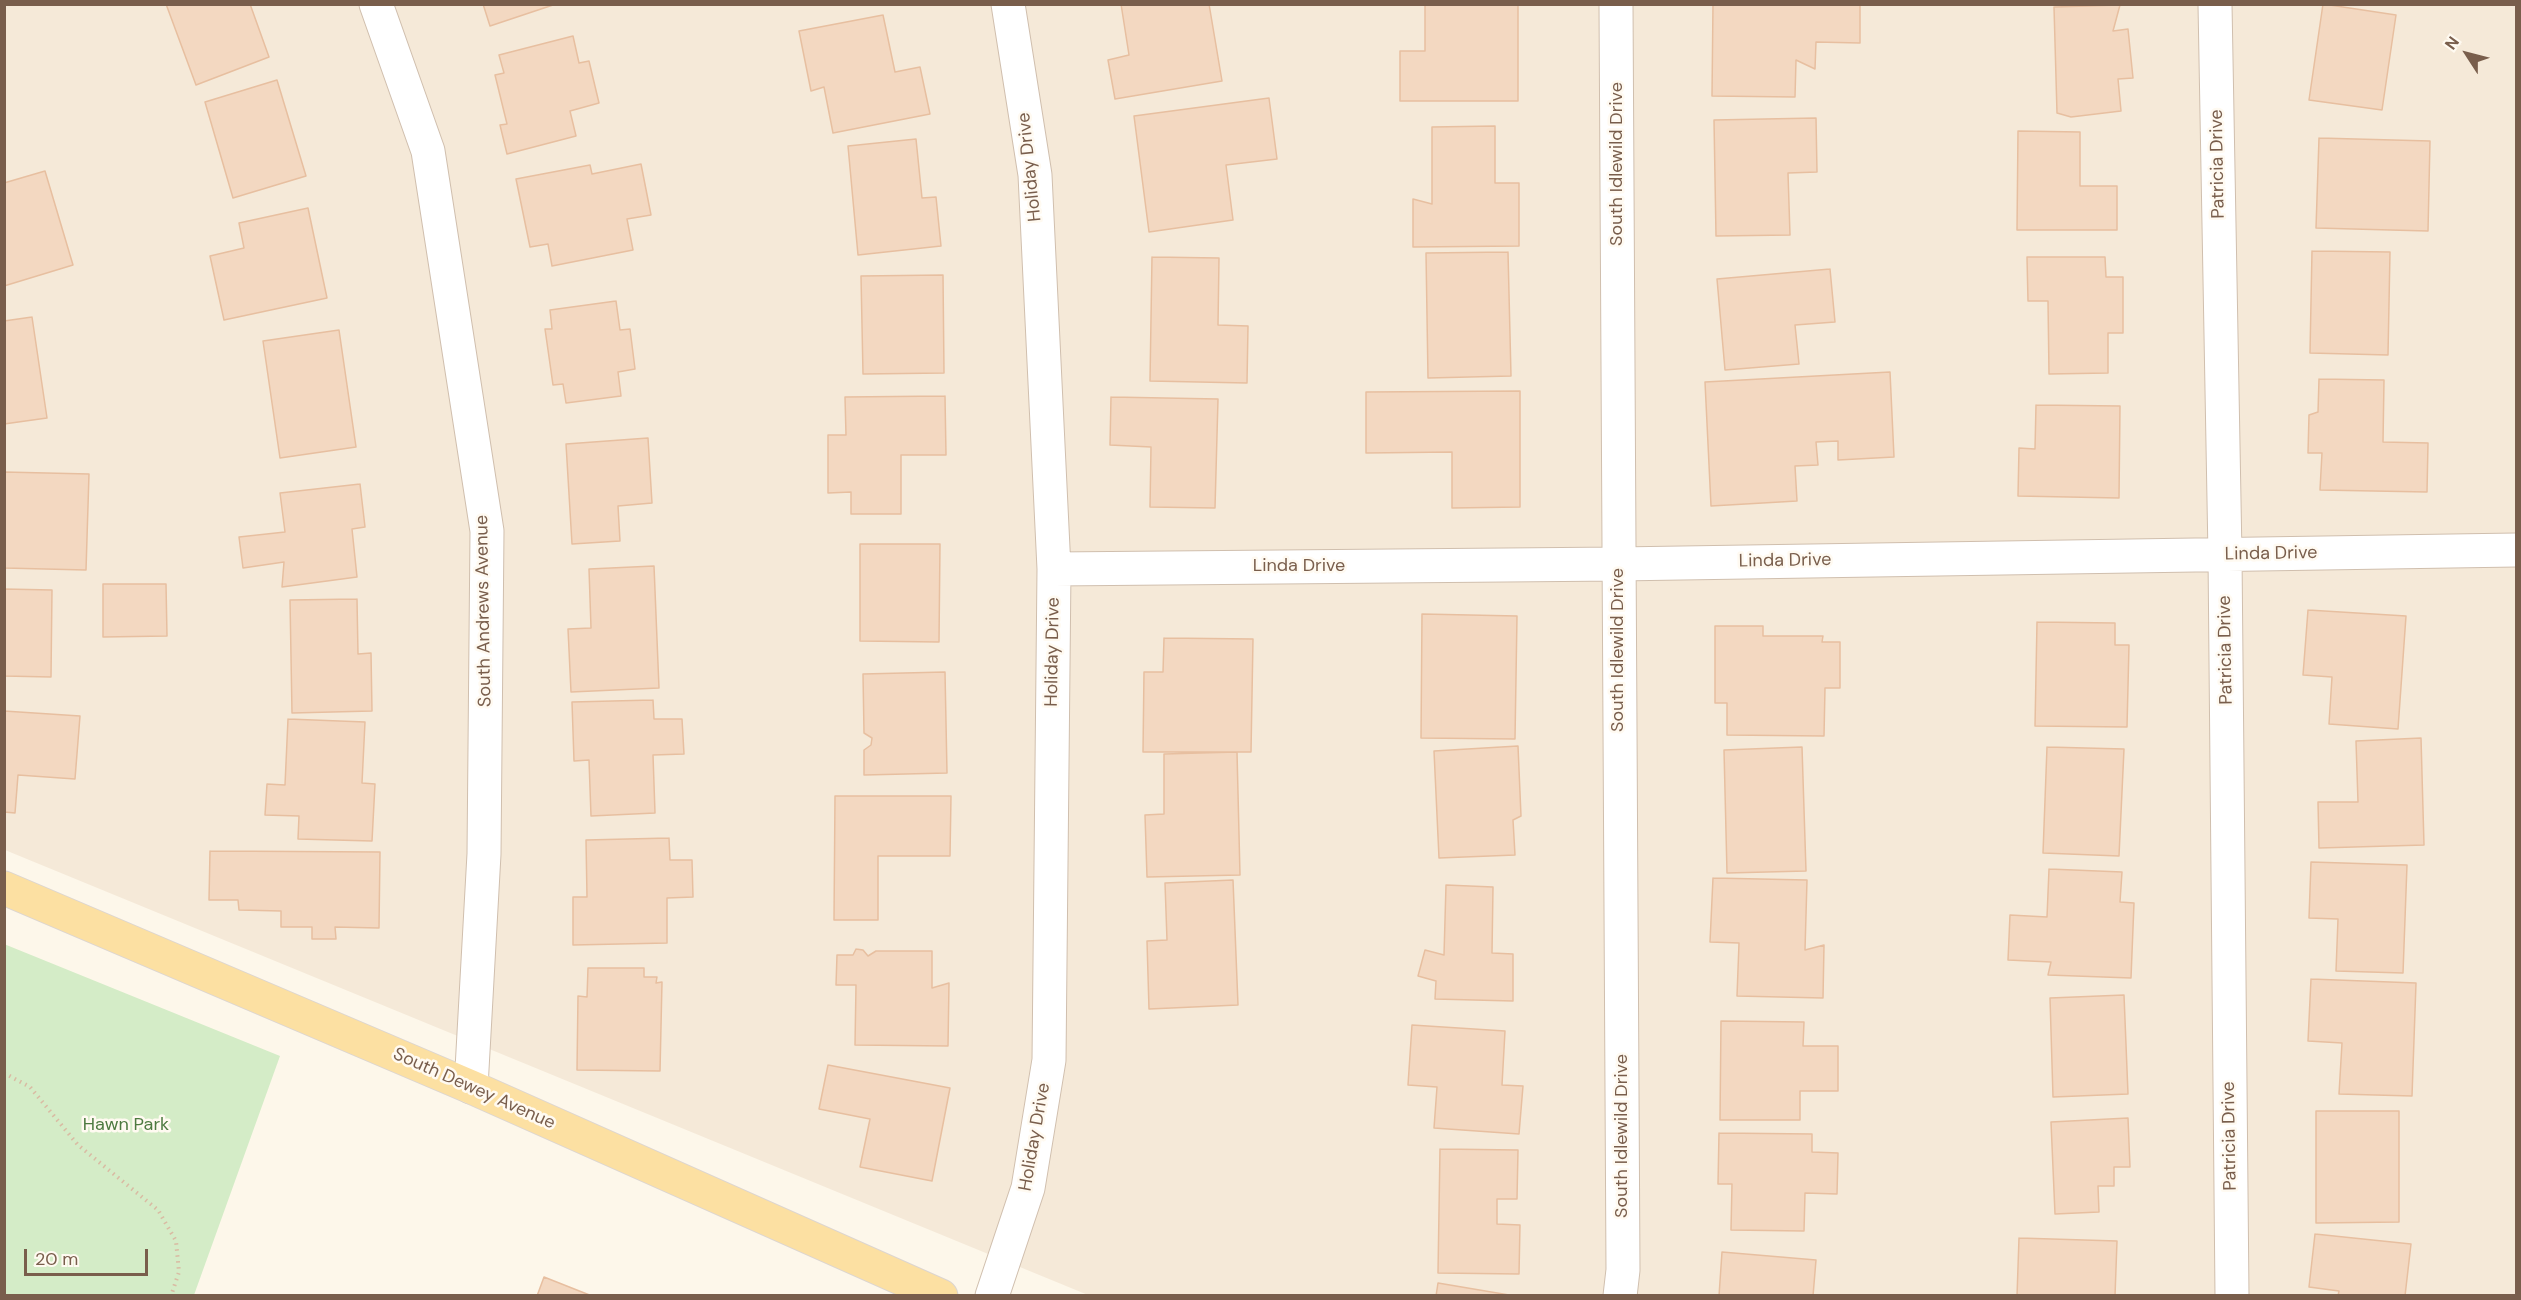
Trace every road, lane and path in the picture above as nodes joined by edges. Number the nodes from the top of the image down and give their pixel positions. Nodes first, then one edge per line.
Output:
1 (376, 4) edge
2 (1008, 4) edge
3 (1616, 4) edge
4 (2215, 4) edge
5 (2517, 550) edge
6 (2225, 555) junction
7 (1618, 564) junction
8 (1054, 568) junction
9 (4, 888) edge
10 (4, 1073) edge
11 (471, 1087) junction
12 (171, 1296) edge
13 (941, 1296) edge
14 (992, 1296) edge
15 (1620, 1296) edge
16 (2232, 1296) edge

1 - 11 street, South Andrews Avenue
2 - 8 street, Holiday Drive
3 - 7 street, South Idlewild Drive
4 - 6 street, Patricia Drive
5 - 6 street, Linda Drive
6 - 7 street, Linda Drive
6 - 16 street, Patricia Drive
7 - 8 street, Linda Drive
7 - 15 street, South Idlewild Drive
8 - 14 street, Holiday Drive
9 - 11 main road, South Dewey Avenue
10 - 12 path
11 - 13 main road, South Dewey Avenue

